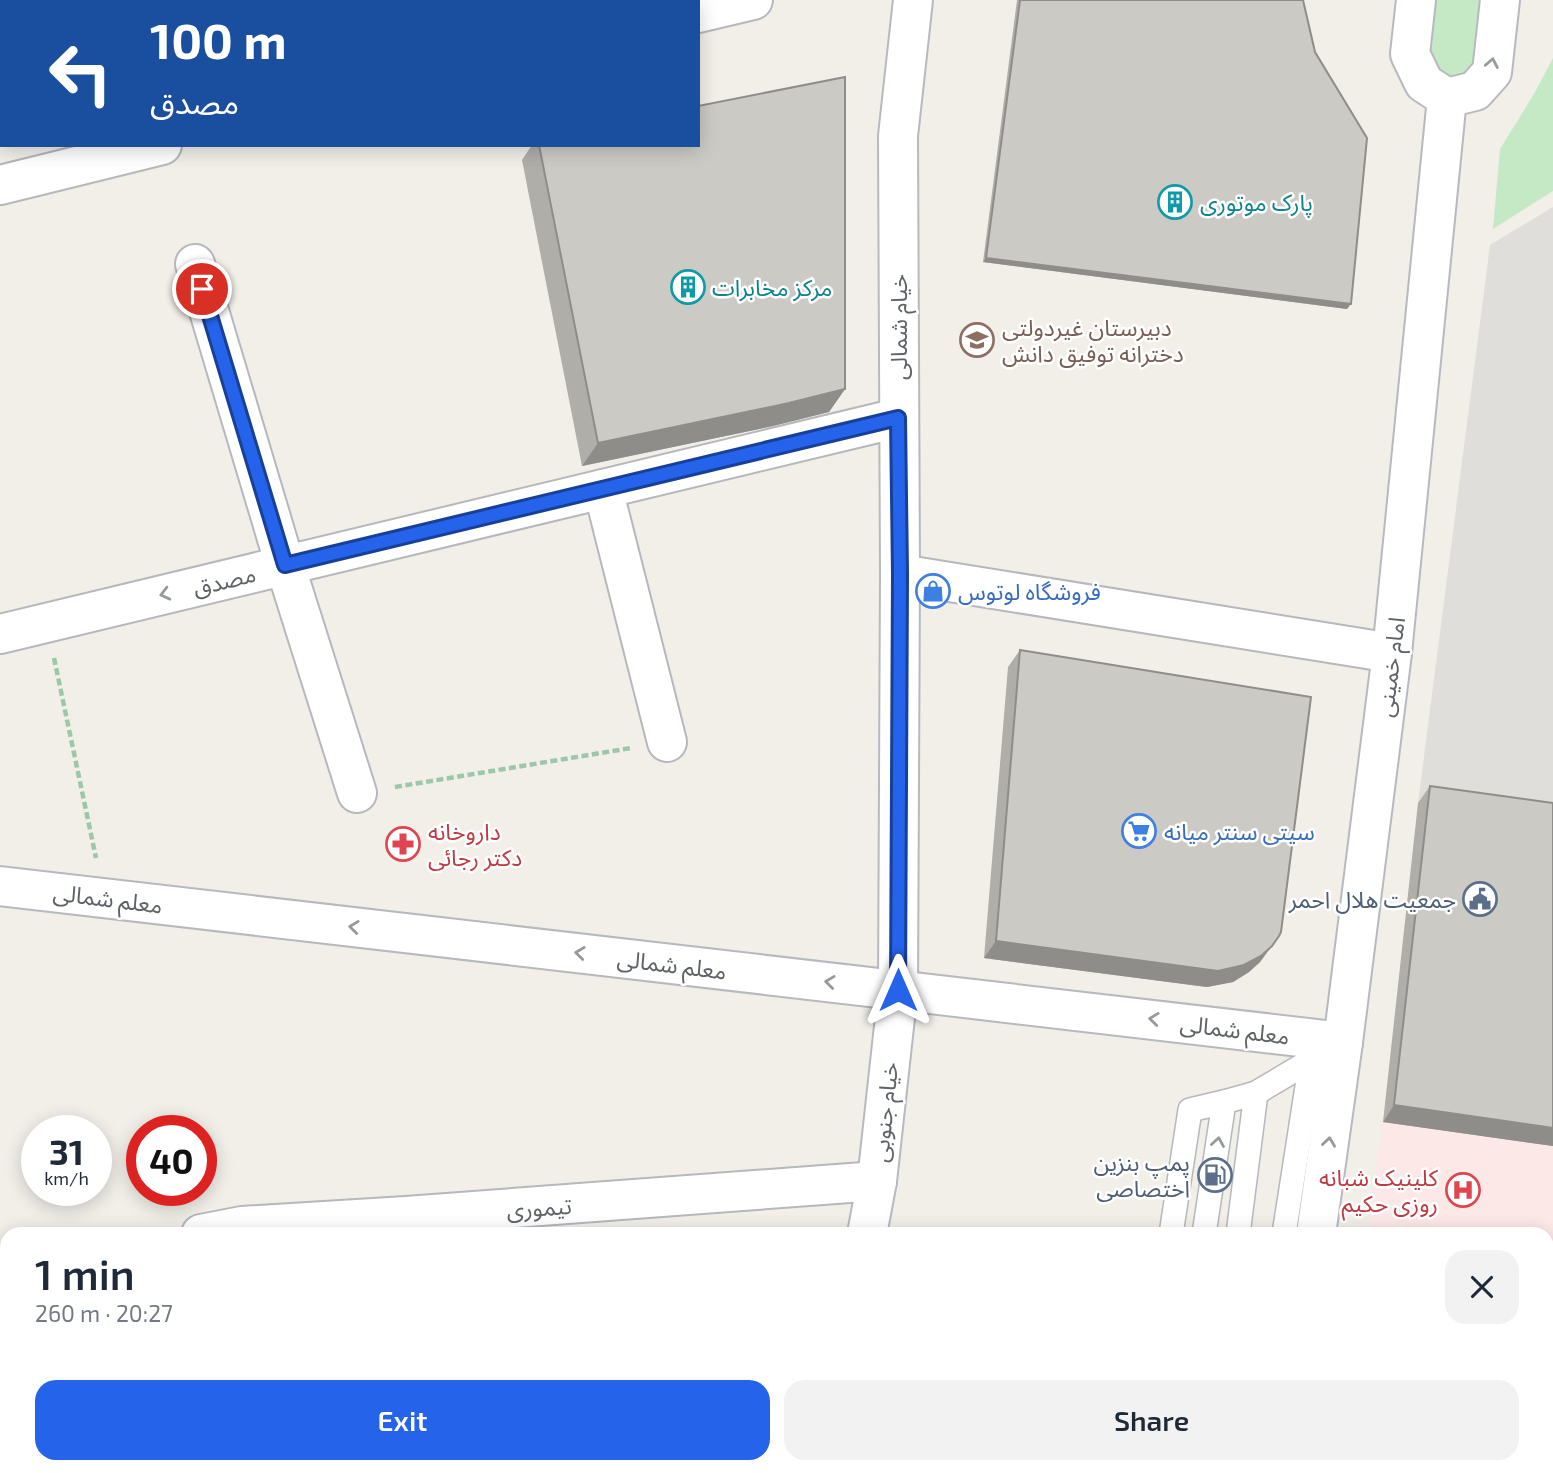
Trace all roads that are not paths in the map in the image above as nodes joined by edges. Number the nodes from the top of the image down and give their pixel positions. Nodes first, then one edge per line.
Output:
1 (753, 0) edge
2 (913, 0) edge
3 (1416, 0) edge
4 (1500, 0) edge
5 (700, 13) edge
6 (1447, 99) junction
7 (154, 147) edge
8 (0, 185) edge
9 (195, 264) dead end
10 (898, 418) junction
11 (603, 489) junction
12 (285, 565) junction
13 (900, 574) junction
14 (0, 634) edge
15 (1392, 653) junction
16 (667, 742) road end
17 (357, 793) road end
18 (0, 886) edge
19 (898, 990) junction
20 (1343, 1042) junction
21 (1311, 1061) junction
22 (1255, 1093) junction
23 (1224, 1102) junction
24 (877, 1181) junction
25 (237, 1227) edge
26 (868, 1227) edge
27 (1172, 1227) edge
28 (1205, 1227) edge
29 (1239, 1227) edge
30 (1285, 1227) edge
31 (1317, 1227) edge

1 - 5 street
2 - 10 street, خیام شمالی
3 - 6 street
6 -> 4 street
6 - 15 street, امام خمینی
7 - 8 street
9 - 12 street
10 - 11 street, مصدق
10 - 13 street, خیام شمالی
11 - 12 street, مصدق
11 - 16 street
12 -> 14 street, مصدق
12 - 17 street
13 - 15 street
13 - 19 street, خیام شمالی
15 - 20 street, امام خمینی
19 -> 18 street, معلم شمالی
20 -> 19 street, معلم شمالی
19 - 24 street, خیام جنوبی
20 - 21 lane
31 -> 20 street, امام خمینی
21 - 22 lane
21 - 30 lane
22 - 23 lane
22 - 29 lane
23 - 27 lane
28 -> 23 lane
24 - 25 street, تیموری
24 - 26 street, خیام جنوبی

